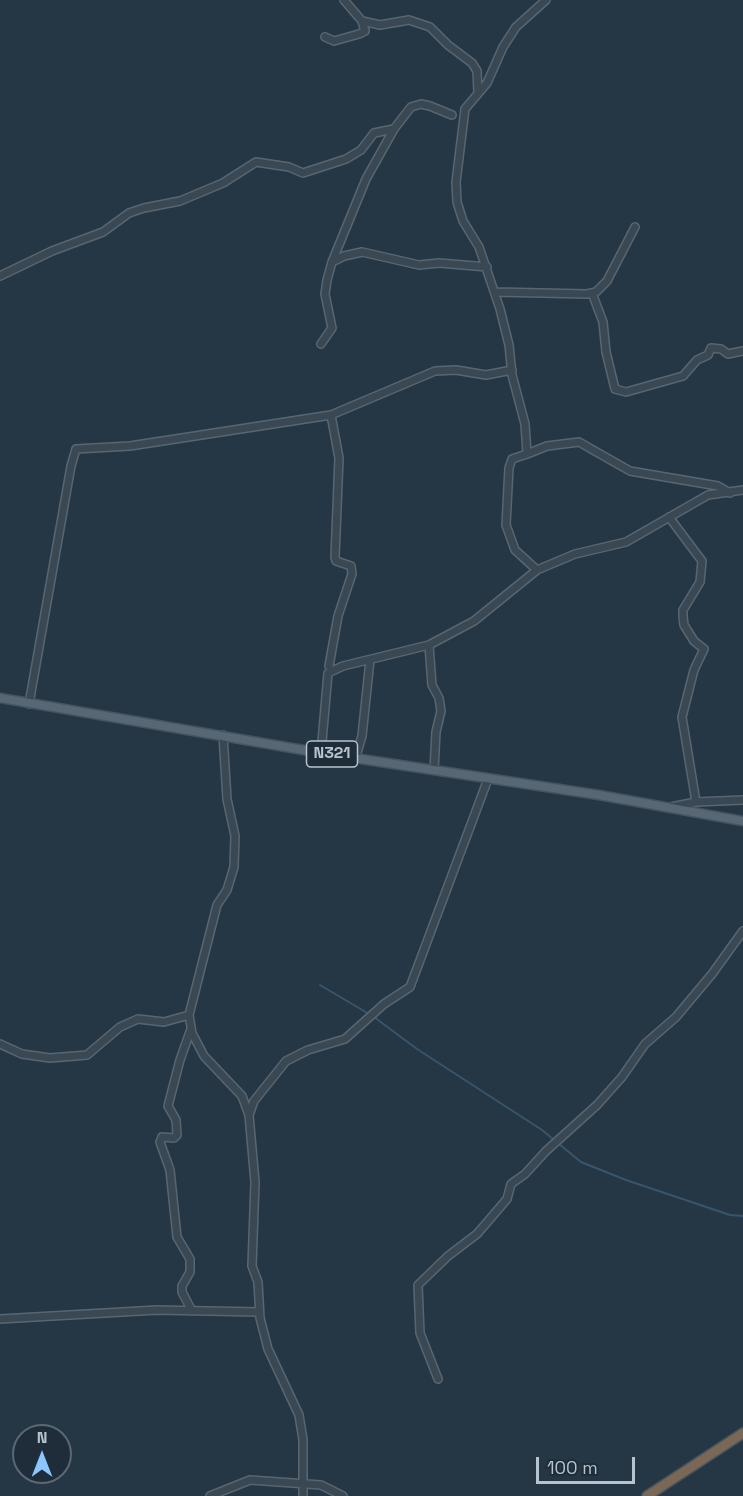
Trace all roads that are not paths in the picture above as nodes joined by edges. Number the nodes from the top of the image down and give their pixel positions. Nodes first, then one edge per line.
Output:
1 (344, 0) edge
2 (546, 0) edge
3 (362, 21) junction
4 (325, 37) dead end
5 (478, 93) junction
6 (452, 115) dead end
7 (394, 129) junction
8 (635, 227) dead end
9 (332, 262) junction
10 (487, 267) junction
11 (0, 276) edge
12 (496, 292) junction
13 (592, 293) junction
14 (321, 344) dead end
15 (743, 351) edge
16 (512, 370) junction
17 (332, 415) junction
18 (527, 454) junction
19 (743, 492) edge
20 (731, 494) junction
21 (669, 517) junction
22 (537, 570) junction
23 (429, 645) junction
24 (370, 660) junction
25 (329, 666) dead end
26 (0, 698) edge
27 (29, 704) junction
28 (223, 735) junction
29 (321, 753) junction
30 (356, 756) junction
31 (434, 770) junction
32 (488, 779) junction
33 (743, 800) edge
34 (696, 802) junction
35 (664, 809) junction
36 (743, 821) edge
37 (743, 931) edge
38 (189, 1015) junction
39 (191, 1029) junction
40 (0, 1044) edge
41 (249, 1115) junction
42 (192, 1311) junction
43 (259, 1312) junction
44 (0, 1319) edge
45 (438, 1379) dead end
46 (743, 1433) edge
47 (304, 1482) junction
48 (210, 1496) edge
49 (303, 1496) edge
50 (343, 1496) edge
51 (647, 1496) edge

1 - 3 street
2 - 5 street
3 - 4 street
3 - 5 street
5 - 10 street
6 - 7 street
7 - 9 street
7 - 11 street
8 - 13 street
9 - 10 street
9 - 14 street
10 - 12 street
12 - 13 street
12 - 16 street
13 - 15 street
16 - 17 street
16 - 18 street
17 - 25 street
17 - 27 street
18 - 20 street
18 - 22 street
19 - 20 street
20 - 21 street
21 - 22 street
21 - 34 street
22 - 23 street
23 - 24 street
23 - 31 street
24 - 29 street
24 - 30 street
26 - 27 main road, N321
27 - 28 main road, N321
28 - 29 main road, N321
28 - 38 street
29 - 30 main road, N321
30 - 31 main road, N321
31 - 32 main road, N321
32 - 35 main road, N321
32 - 41 street
33 - 34 street, N321
34 - 35 street, N321
35 - 36 main road, N321
37 - 45 street
38 - 39 street
38 - 40 street
39 - 41 street
39 - 42 street
41 - 43 street
42 - 43 street
42 - 44 street
43 - 47 street
46 - 51 highway
47 - 48 street
47 - 49 street
47 - 50 street

